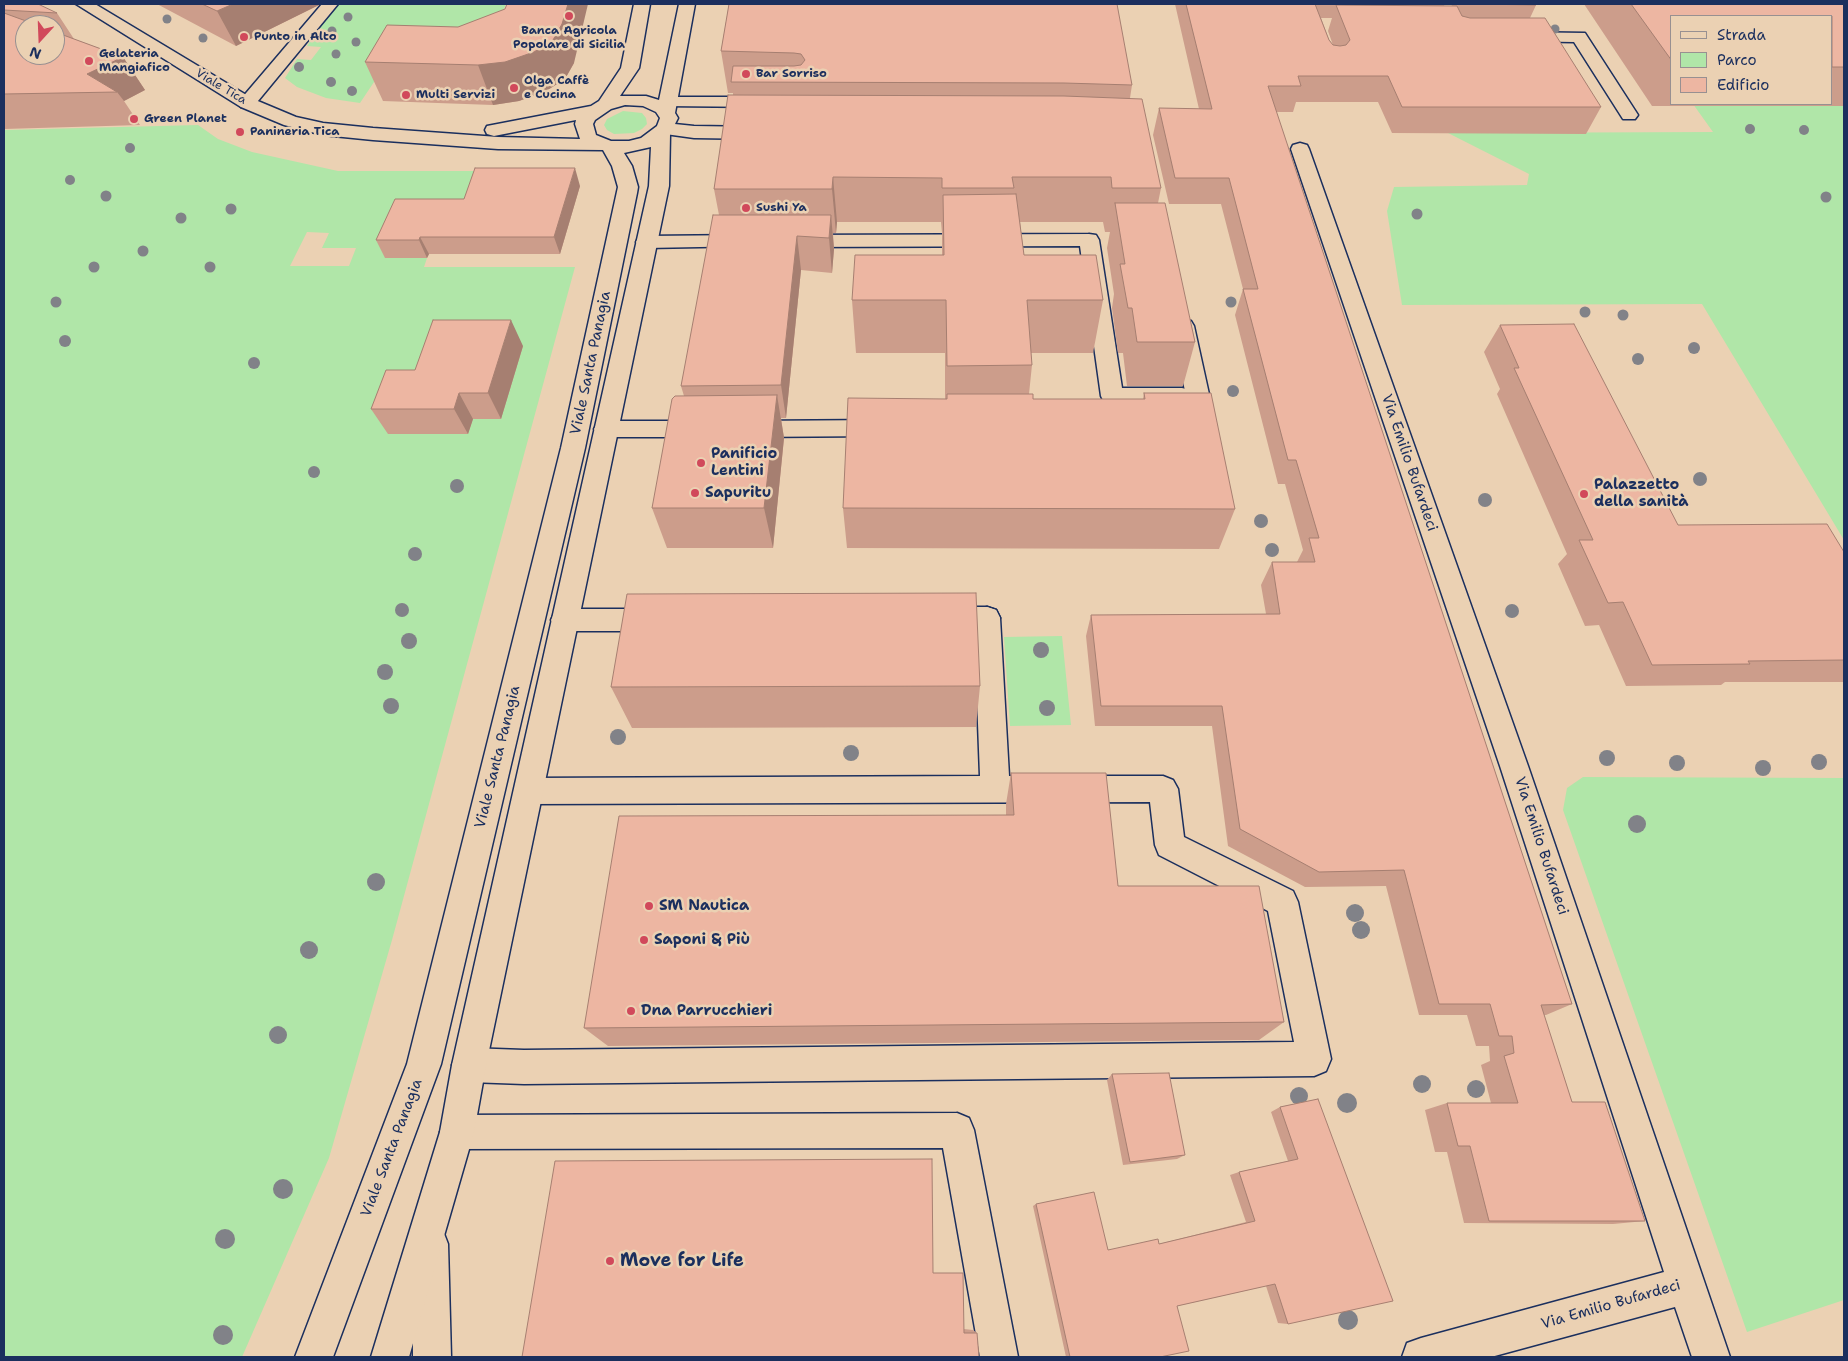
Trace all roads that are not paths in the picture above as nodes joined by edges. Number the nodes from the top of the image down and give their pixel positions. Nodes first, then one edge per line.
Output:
1 (84, 4) edge
2 (330, 4) edge
3 (642, 4) edge
4 (687, 4) edge
5 (1499, 37) edge
6 (247, 102) junction
7 (781, 102) edge
8 (599, 108) junction
9 (1629, 115) dead end
10 (666, 119) junction
11 (776, 133) edge
12 (373, 134) junction
13 (607, 146) junction
14 (1300, 149) dead end
15 (646, 242) junction
16 (1179, 308) edge
17 (1112, 396) junction
18 (1197, 396) junction
19 (1115, 419) edge
20 (1175, 426) edge
21 (908, 428) edge
22 (606, 430) junction
23 (918, 618) edge
24 (564, 620) junction
25 (683, 620) edge
26 (996, 789) junction
27 (530, 791) junction
28 (469, 1065) junction
29 (457, 1132) junction
30 (430, 1219) junction
31 (1687, 1285) junction
32 (314, 1357) edge
33 (390, 1357) edge
34 (432, 1357) edge
35 (999, 1357) edge
36 (1421, 1357) edge
37 (1711, 1357) edge

1 - 6 main road, Viale Tica
2 - 6 main road
3 - 8 main road
4 - 10 main road, Viale Santa Panagia
5 - 9 main road
6 - 12 main road, Viale Tica
7 - 10 main road
8 - 10 main road
8 - 12 main road
8 - 13 main road
10 - 11 main road
10 - 13 main road
10 - 15 main road, Viale Santa Panagia
12 - 13 main road
13 - 32 main road, Viale Santa Panagia
14 - 31 main road, Via Emilio Bufardeci
15 - 17 main road
15 - 22 main road, Viale Santa Panagia
16 - 18 main road
17 - 18 main road
17 - 19 main road
18 - 20 main road
21 - 22 main road
22 - 24 main road, Viale Santa Panagia
23 - 26 main road
24 - 25 main road
24 - 27 main road, Viale Santa Panagia
26 - 27 main road
26 - 28 main road
27 - 28 main road, Viale Santa Panagia
28 - 29 main road, Viale Santa Panagia
29 - 30 main road, Viale Santa Panagia
29 - 35 main road
30 - 33 main road, Viale Santa Panagia
30 - 34 main road
31 - 36 main road, Via Emilio Bufardeci
31 - 37 main road

